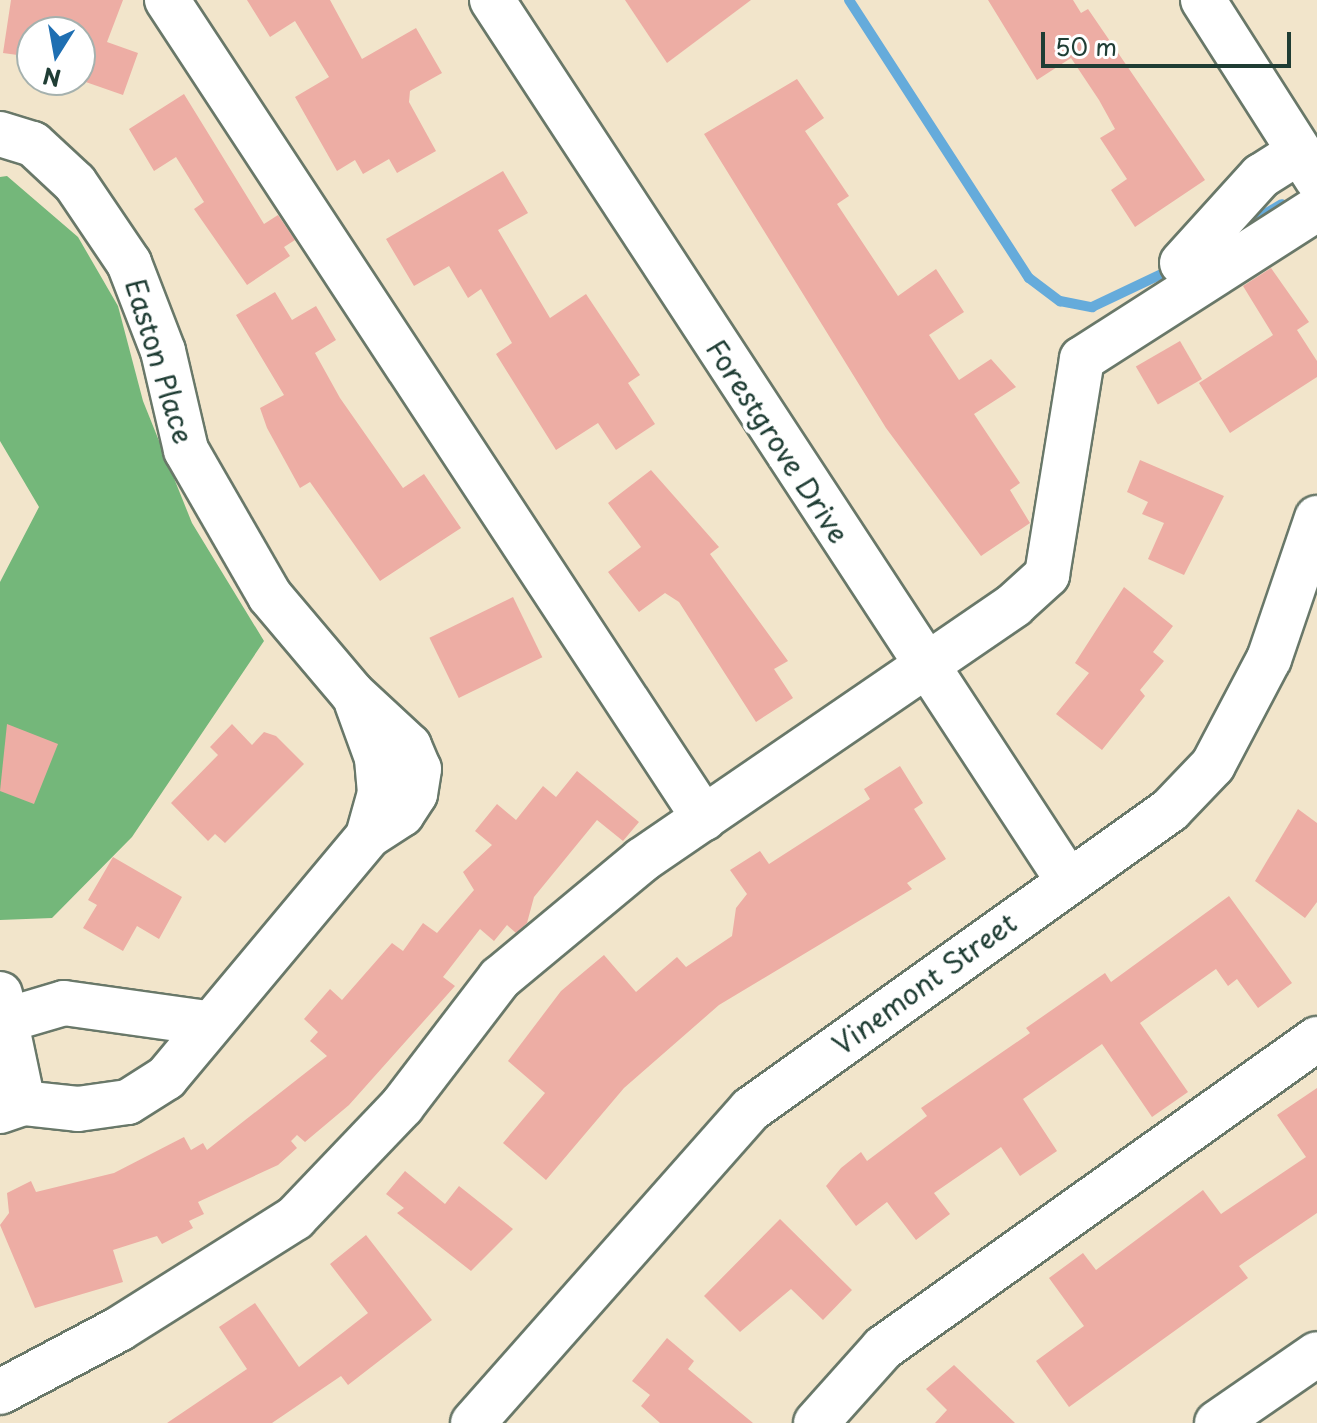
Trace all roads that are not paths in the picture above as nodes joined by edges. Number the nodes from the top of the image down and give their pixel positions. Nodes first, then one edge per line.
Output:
1 (167, 0) edge
2 (492, 0) edge
3 (1203, 0) edge
4 (0, 134) edge
5 (1308, 165) edge
6 (1317, 209) edge
7 (1182, 263) dead end
8 (1317, 518) edge
9 (925, 668) junction
10 (704, 818) junction
11 (1067, 879) junction
12 (5, 1007) edge
13 (207, 1023) junction
14 (1317, 1039) edge
15 (11, 1107) edge
16 (1317, 1354) edge
17 (0, 1392) edge
18 (473, 1423) edge
19 (816, 1423) edge
20 (1217, 1423) edge

1 - 10 street
2 - 9 street, Forestgrove Drive
3 - 5 street
4 - 13 street, Easton Place
5 - 7 street
6 - 9 street
8 - 11 street, Vinemont Street
9 - 10 street
9 - 11 street, Forestgrove Drive
10 - 17 street
11 - 18 street, Vinemont Street
12 - 13 street, Easton Place
12 - 15 street, Easton Place
13 - 15 street, Easton Place
14 - 19 street
16 - 20 street

